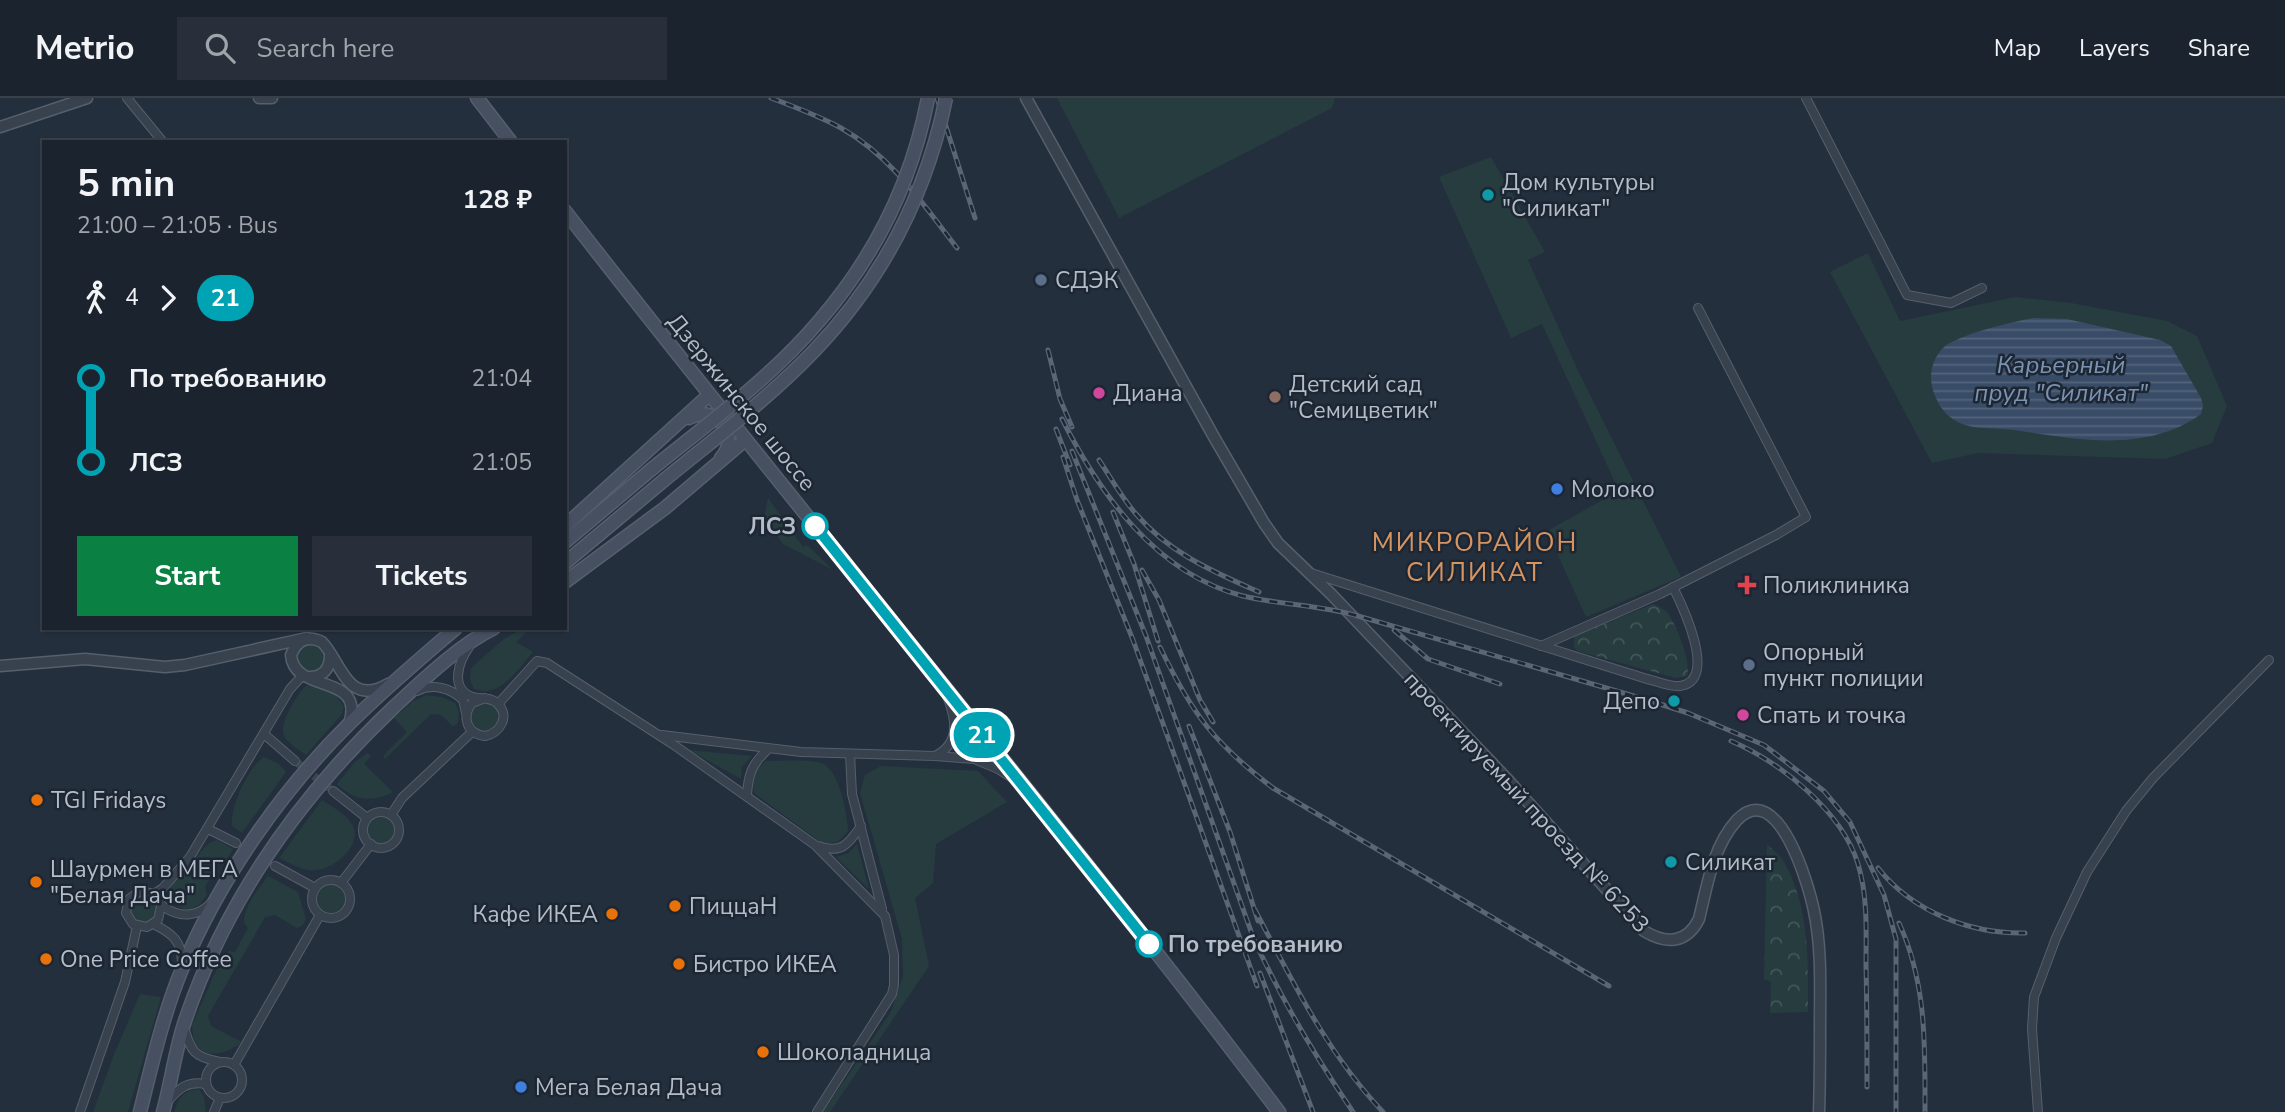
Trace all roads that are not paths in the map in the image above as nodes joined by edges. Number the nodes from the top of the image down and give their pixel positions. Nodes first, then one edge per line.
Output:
1 (87, 98) edge
2 (127, 98) edge
3 (259, 98) edge
4 (272, 98) edge
5 (477, 98) edge
6 (928, 98) edge
7 (946, 98) edge
8 (1026, 98) edge
9 (1806, 98) edge
10 (0, 127) edge
11 (161, 140) edge
12 (509, 140) edge
13 (567, 214) edge
14 (1982, 288) dead end
15 (1698, 308) dead end
16 (709, 395) junction
17 (674, 427) junction
18 (745, 440) junction
19 (706, 472) junction
20 (567, 524) edge
21 (567, 540) edge
22 (567, 561) edge
23 (1311, 573) junction
24 (567, 581) edge
25 (1673, 587) junction
26 (454, 630) edge
27 (485, 632) edge
28 (307, 638) junction
29 (1541, 646) junction
30 (263, 648) junction
31 (330, 654) junction
32 (2269, 660) dead end
33 (292, 663) junction
34 (0, 666) edge
35 (304, 676) junction
36 (401, 676) junction
37 (945, 689) junction
38 (405, 697) junction
39 (485, 698) junction
40 (498, 704) junction
41 (466, 715) junction
42 (349, 724) junction
43 (472, 732) junction
44 (264, 734) junction
45 (658, 734) junction
46 (768, 749) junction
47 (850, 754) junction
48 (935, 756) junction
49 (295, 761) tunnel mouth
50 (1027, 790) junction
51 (333, 791) tunnel mouth
52 (747, 796) junction
53 (391, 815) junction
54 (367, 818) junction
55 (861, 826) junction
56 (208, 829) junction
57 (236, 843) dead end
58 (371, 844) junction
59 (815, 845) junction
60 (275, 866) dead end
61 (341, 883) junction
62 (315, 888) junction
63 (154, 894) junction
64 (220, 894) junction
65 (161, 906) junction
66 (882, 912) junction
67 (320, 915) junction
68 (153, 924) junction
69 (137, 926) junction
70 (182, 969) junction
71 (184, 1025) junction
72 (220, 1062) junction
73 (234, 1065) junction
74 (206, 1084) junction
75 (220, 1098) junction
76 (164, 1108) edge
77 (80, 1112) edge
78 (140, 1112) edge
79 (214, 1112) edge
80 (817, 1112) edge
81 (1279, 1112) edge
82 (1819, 1112) edge
83 (2038, 1112) edge

1 - 10 street
2 - 11 street
3 - 4 street
5 - 12 main road
6 - 21 main road, bridge
7 - 22 main road, bridge
8 - 23 street, проектируемый проезд № 6253
9 - 14 street
13 - 16 main road, Дзержинское шоссе
15 - 25 street
16 - 17 main road
16 - 18 main road, Дзержинское шоссе
17 - 19 main road
17 - 20 main road
18 - 19 main road
18 - 37 main road, Дзержинское шоссе
19 - 24 main road
23 - 29 street
23 - 82 street, проектируемый проезд № 6253
25 - 29 street
25 - 29 street
26 - 36 main road
27 - 38 main road
27 - 39 street
28 - 30 street
28 - 31 street
28 - 33 street
30 - 33 street
30 - 34 street
31 - 35 street
31 - 36 street
32 - 83 street
33 - 35 street
35 - 42 street
35 - 44 street
36 - 42 main road
37 - 48 street
37 - 50 main road, Дзержинское шоссе
38 - 41 street
38 - 71 main road
39 - 40 street
39 - 41 street
40 - 43 street
40 - 45 street
41 - 43 street
42 - 64 main road
43 - 53 street
44 - 49 street
44 - 56 street
45 - 46 street
45 - 52 street
46 - 47 street
46 - 52 street
47 - 48 street
47 - 55 street
48 - 50 street
50 - 81 main road, Дзержинское шоссе
51 - 54 street
52 - 59 street
53 - 54 street
53 - 58 street
54 - 58 street
55 - 59 street
55 - 66 street
56 - 57 street
56 - 63 street
58 - 61 street
59 - 66 street
60 - 62 street
61 - 62 street
61 - 67 street
62 - 67 street
63 - 65 street
63 - 69 street
64 - 65 street
64 - 70 main road
65 - 68 street
66 - 80 street
67 - 73 street
68 - 69 street
68 - 70 street
69 - 77 street
70 - 78 main road
71 - 72 street
71 - 76 main road
72 - 73 street
72 - 74 street
73 - 75 street
74 - 75 street
74 - 76 street
75 - 79 street

